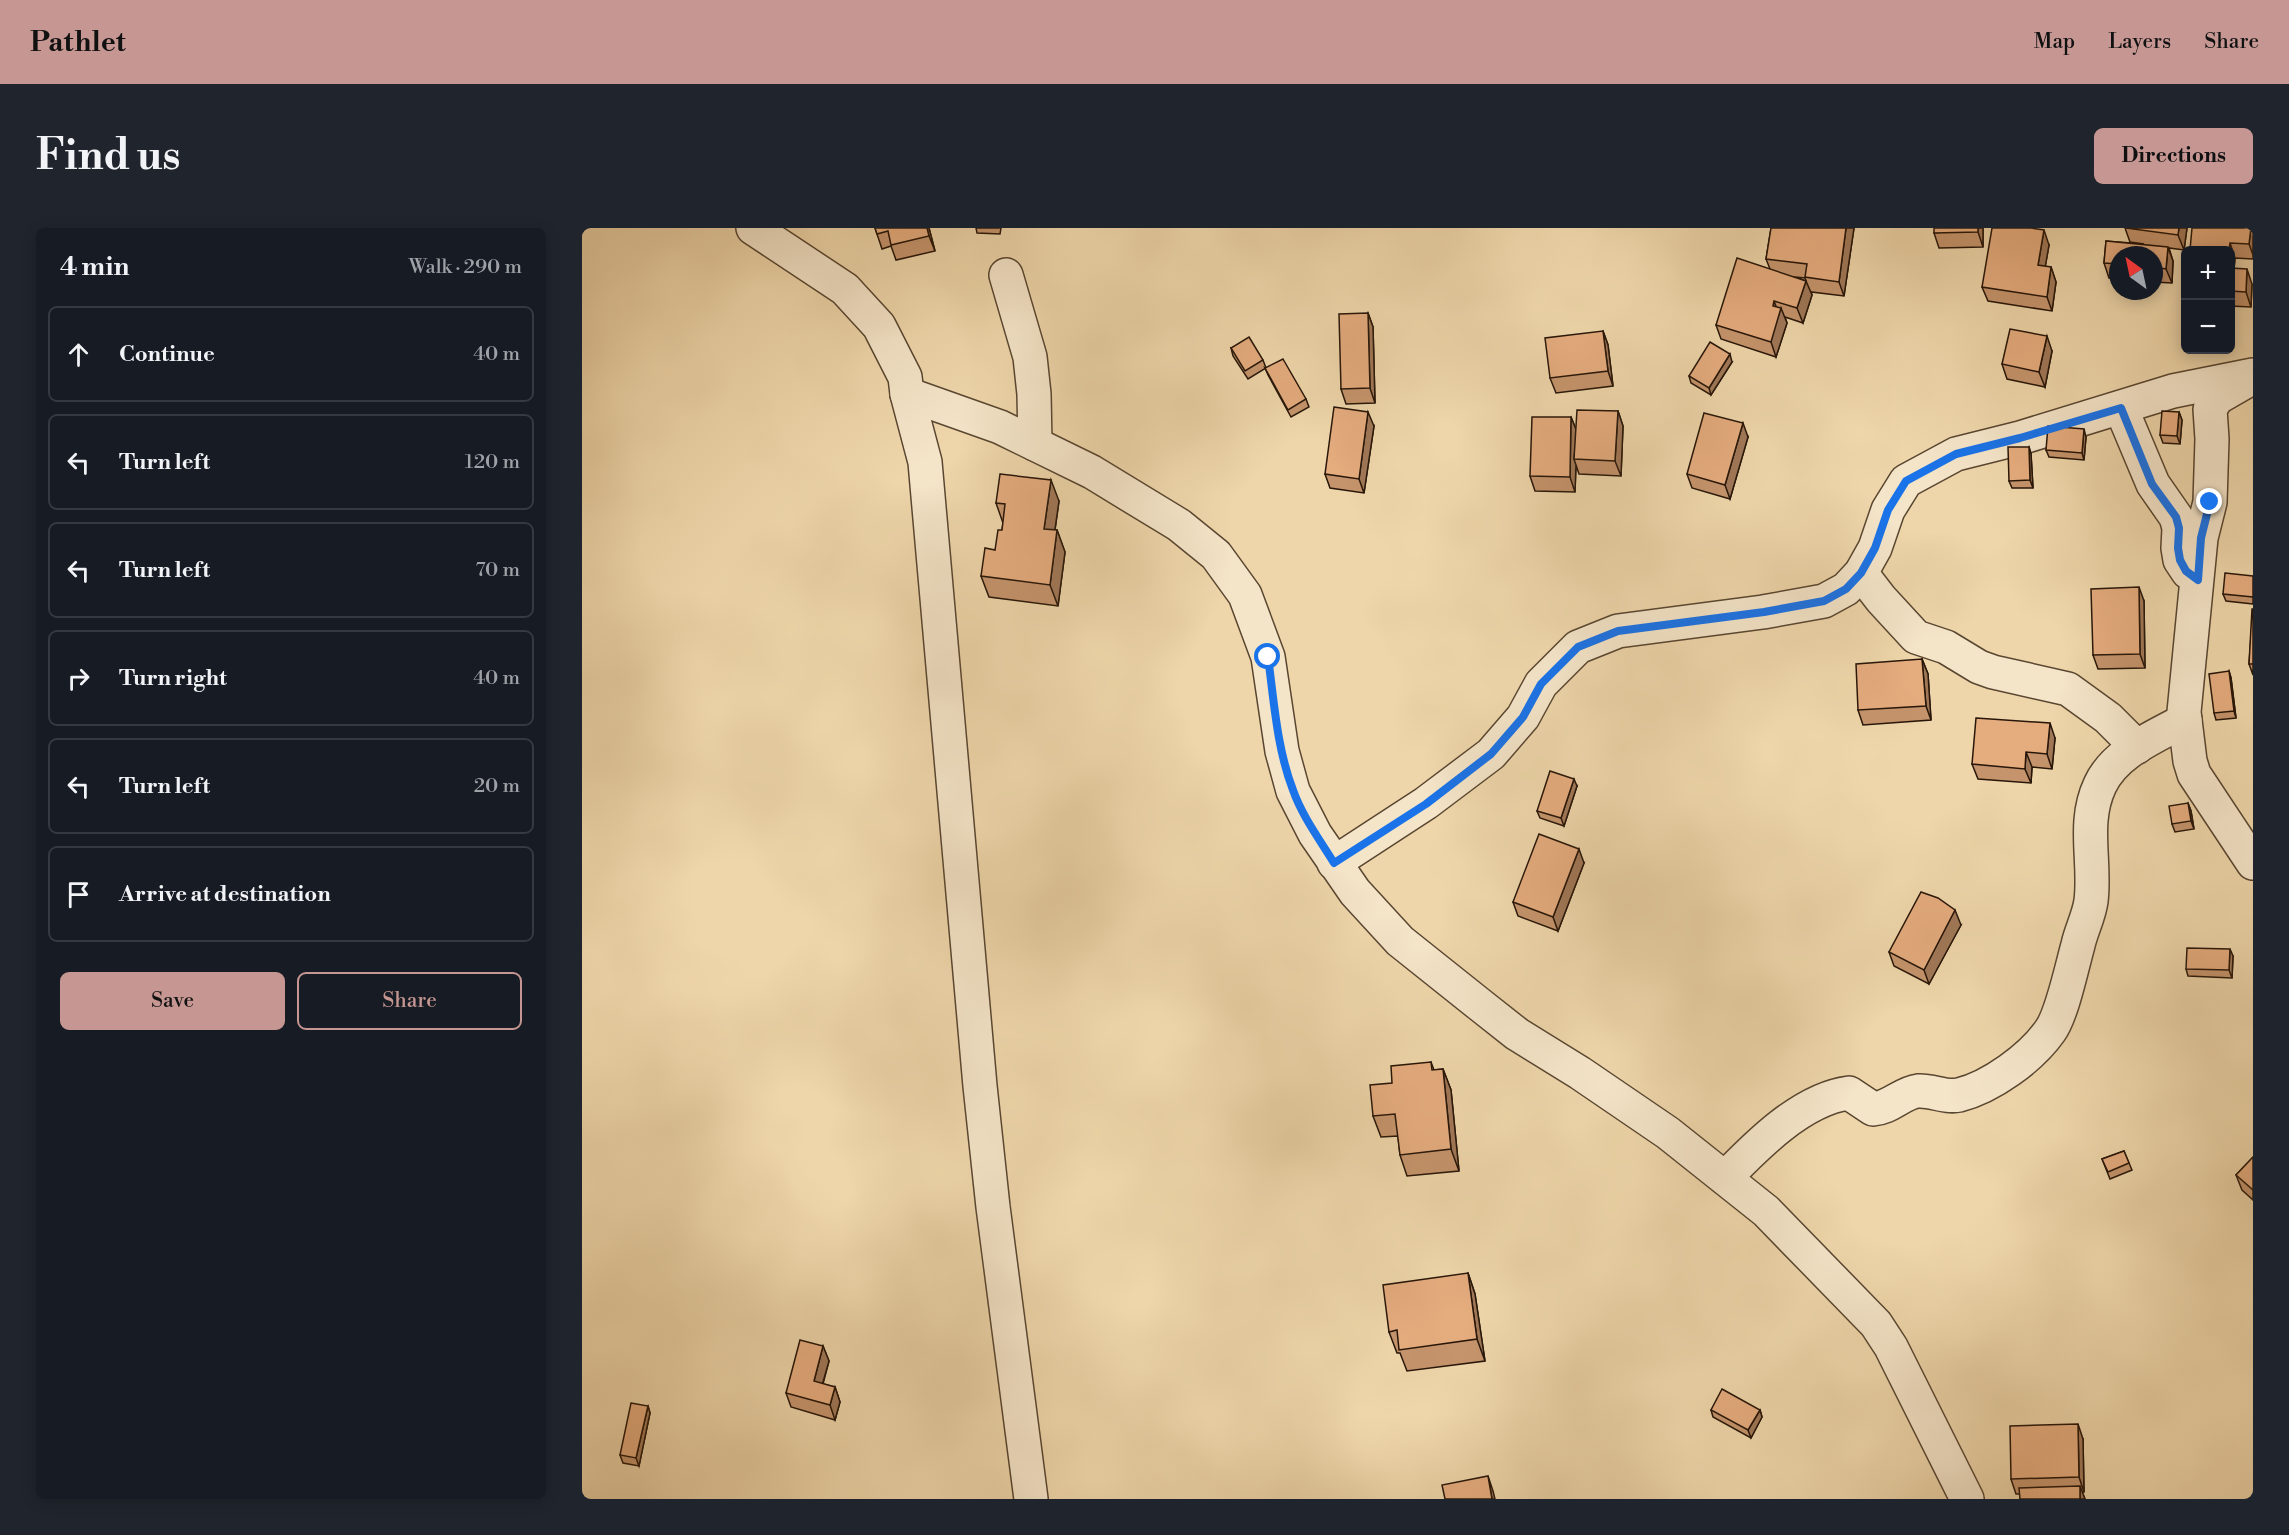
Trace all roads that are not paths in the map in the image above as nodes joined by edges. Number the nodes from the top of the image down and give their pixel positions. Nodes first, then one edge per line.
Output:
1 (753, 228) edge
2 (1006, 275) dead end
3 (2253, 376) edge
4 (907, 394) junction
5 (2121, 408) junction
6 (1035, 444) junction
7 (1861, 573) junction
8 (2198, 580) junction
9 (2185, 720) junction
10 (2137, 747) junction
11 (1334, 863) junction
12 (2253, 863) edge
13 (1725, 1178) junction
14 (1031, 1499) edge
15 (1967, 1499) edge

1 - 4 street
2 - 6 street
3 - 5 street
3 - 8 street
4 - 6 street
4 - 14 street
5 - 7 street
5 - 8 street
6 - 11 street
7 - 10 street
7 - 11 street
8 - 9 street
9 - 10 street
9 - 12 street
10 - 13 street
11 - 13 street
13 - 15 street

